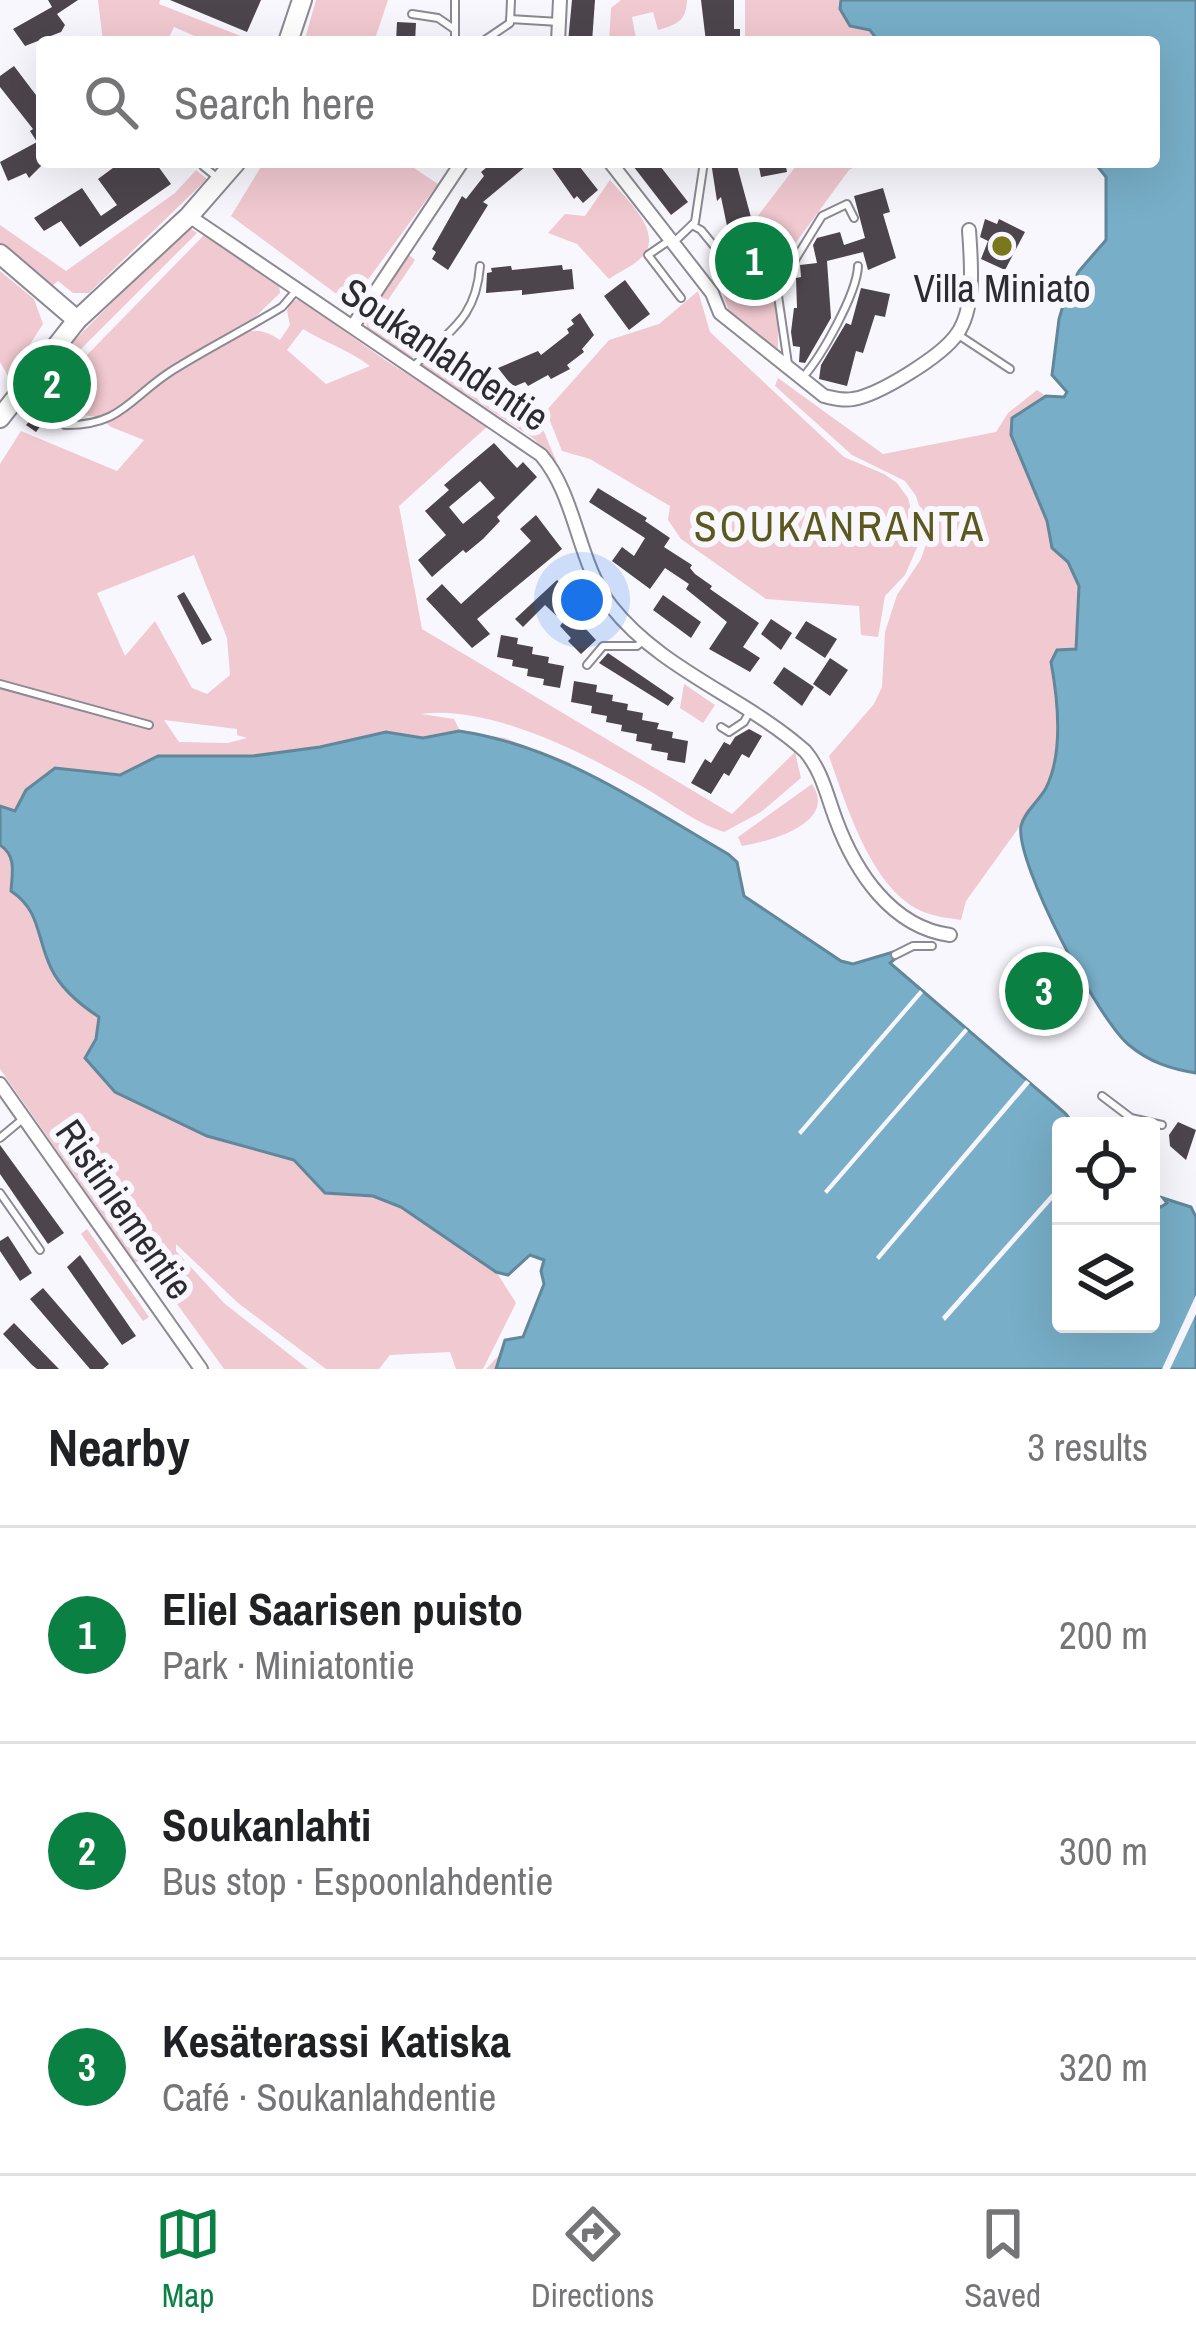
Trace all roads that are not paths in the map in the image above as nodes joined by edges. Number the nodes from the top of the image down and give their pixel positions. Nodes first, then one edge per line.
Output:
1 (302, 0) edge
2 (455, 0) edge
3 (511, 0) edge
4 (560, 0) edge
5 (412, 14) dead end
6 (510, 19) junction
7 (559, 22) junction
8 (454, 28) junction
9 (290, 36) edge
10 (454, 36) edge
11 (491, 36) edge
12 (558, 36) edge
13 (205, 168) edge
14 (232, 168) edge
15 (455, 168) edge
16 (615, 168) edge
17 (703, 168) edge
18 (221, 182) junction
19 (189, 216) junction
20 (854, 218) dead end
21 (692, 225) junction
22 (969, 230) dead end
23 (671, 241) junction
24 (0, 254) edge
25 (723, 257) dead end
26 (480, 266) dead end
27 (858, 266) dead end
28 (297, 290) junction
29 (681, 298) dead end
30 (77, 320) junction
31 (353, 326) junction
32 (957, 334) junction
33 (788, 364) junction
34 (414, 366) junction
35 (1010, 369) dead end
36 (802, 377) junction
37 (0, 418) edge
38 (65, 425) dead end
39 (644, 640) junction
40 (587, 665) dead end
41 (0, 683) edge
42 (750, 711) junction
43 (149, 725) dead end
44 (721, 727) dead end
45 (950, 935) dead end
46 (932, 946) dead end
47 (895, 955) dead end
48 (0, 1084) edge
49 (1102, 1096) dead end
50 (19, 1122) junction
51 (1162, 1125) dead end
52 (0, 1134) edge
53 (0, 1193) edge
54 (40, 1250) dead end
55 (201, 1369) edge

1 - 9 street
2 - 8 lane
3 - 6 lane
4 - 7 street
5 - 8 lane
6 - 7 lane
6 - 11 lane
7 - 12 street
8 - 10 lane
13 - 18 lane
14 - 18 street
15 - 31 street
16 - 23 street
17 - 21 lane
18 - 19 street
19 - 28 street, Soukanlahdentie
19 - 30 street
20 - 33 lane
21 - 23 lane
21 - 25 lane
22 - 32 street
23 - 29 lane
23 - 33 street
24 - 30 street
26 - 34 lane
27 - 36 lane
28 - 31 street, Soukanlahdentie
28 - 38 lane
30 - 37 street
31 - 34 street, Soukanlahdentie
32 - 35 lane
32 - 36 street
33 - 36 street
34 - 39 street, Soukanlahdentie
39 - 40 lane
39 - 42 street, Soukanlahdentie
41 - 43 lane
42 - 44 lane
42 - 45 street, Soukanlahdentie
46 - 47 lane
48 - 50 street, Ristiniementie
49 - 51 lane
50 - 52 lane
50 - 55 street, Ristiniementie
53 - 54 lane

